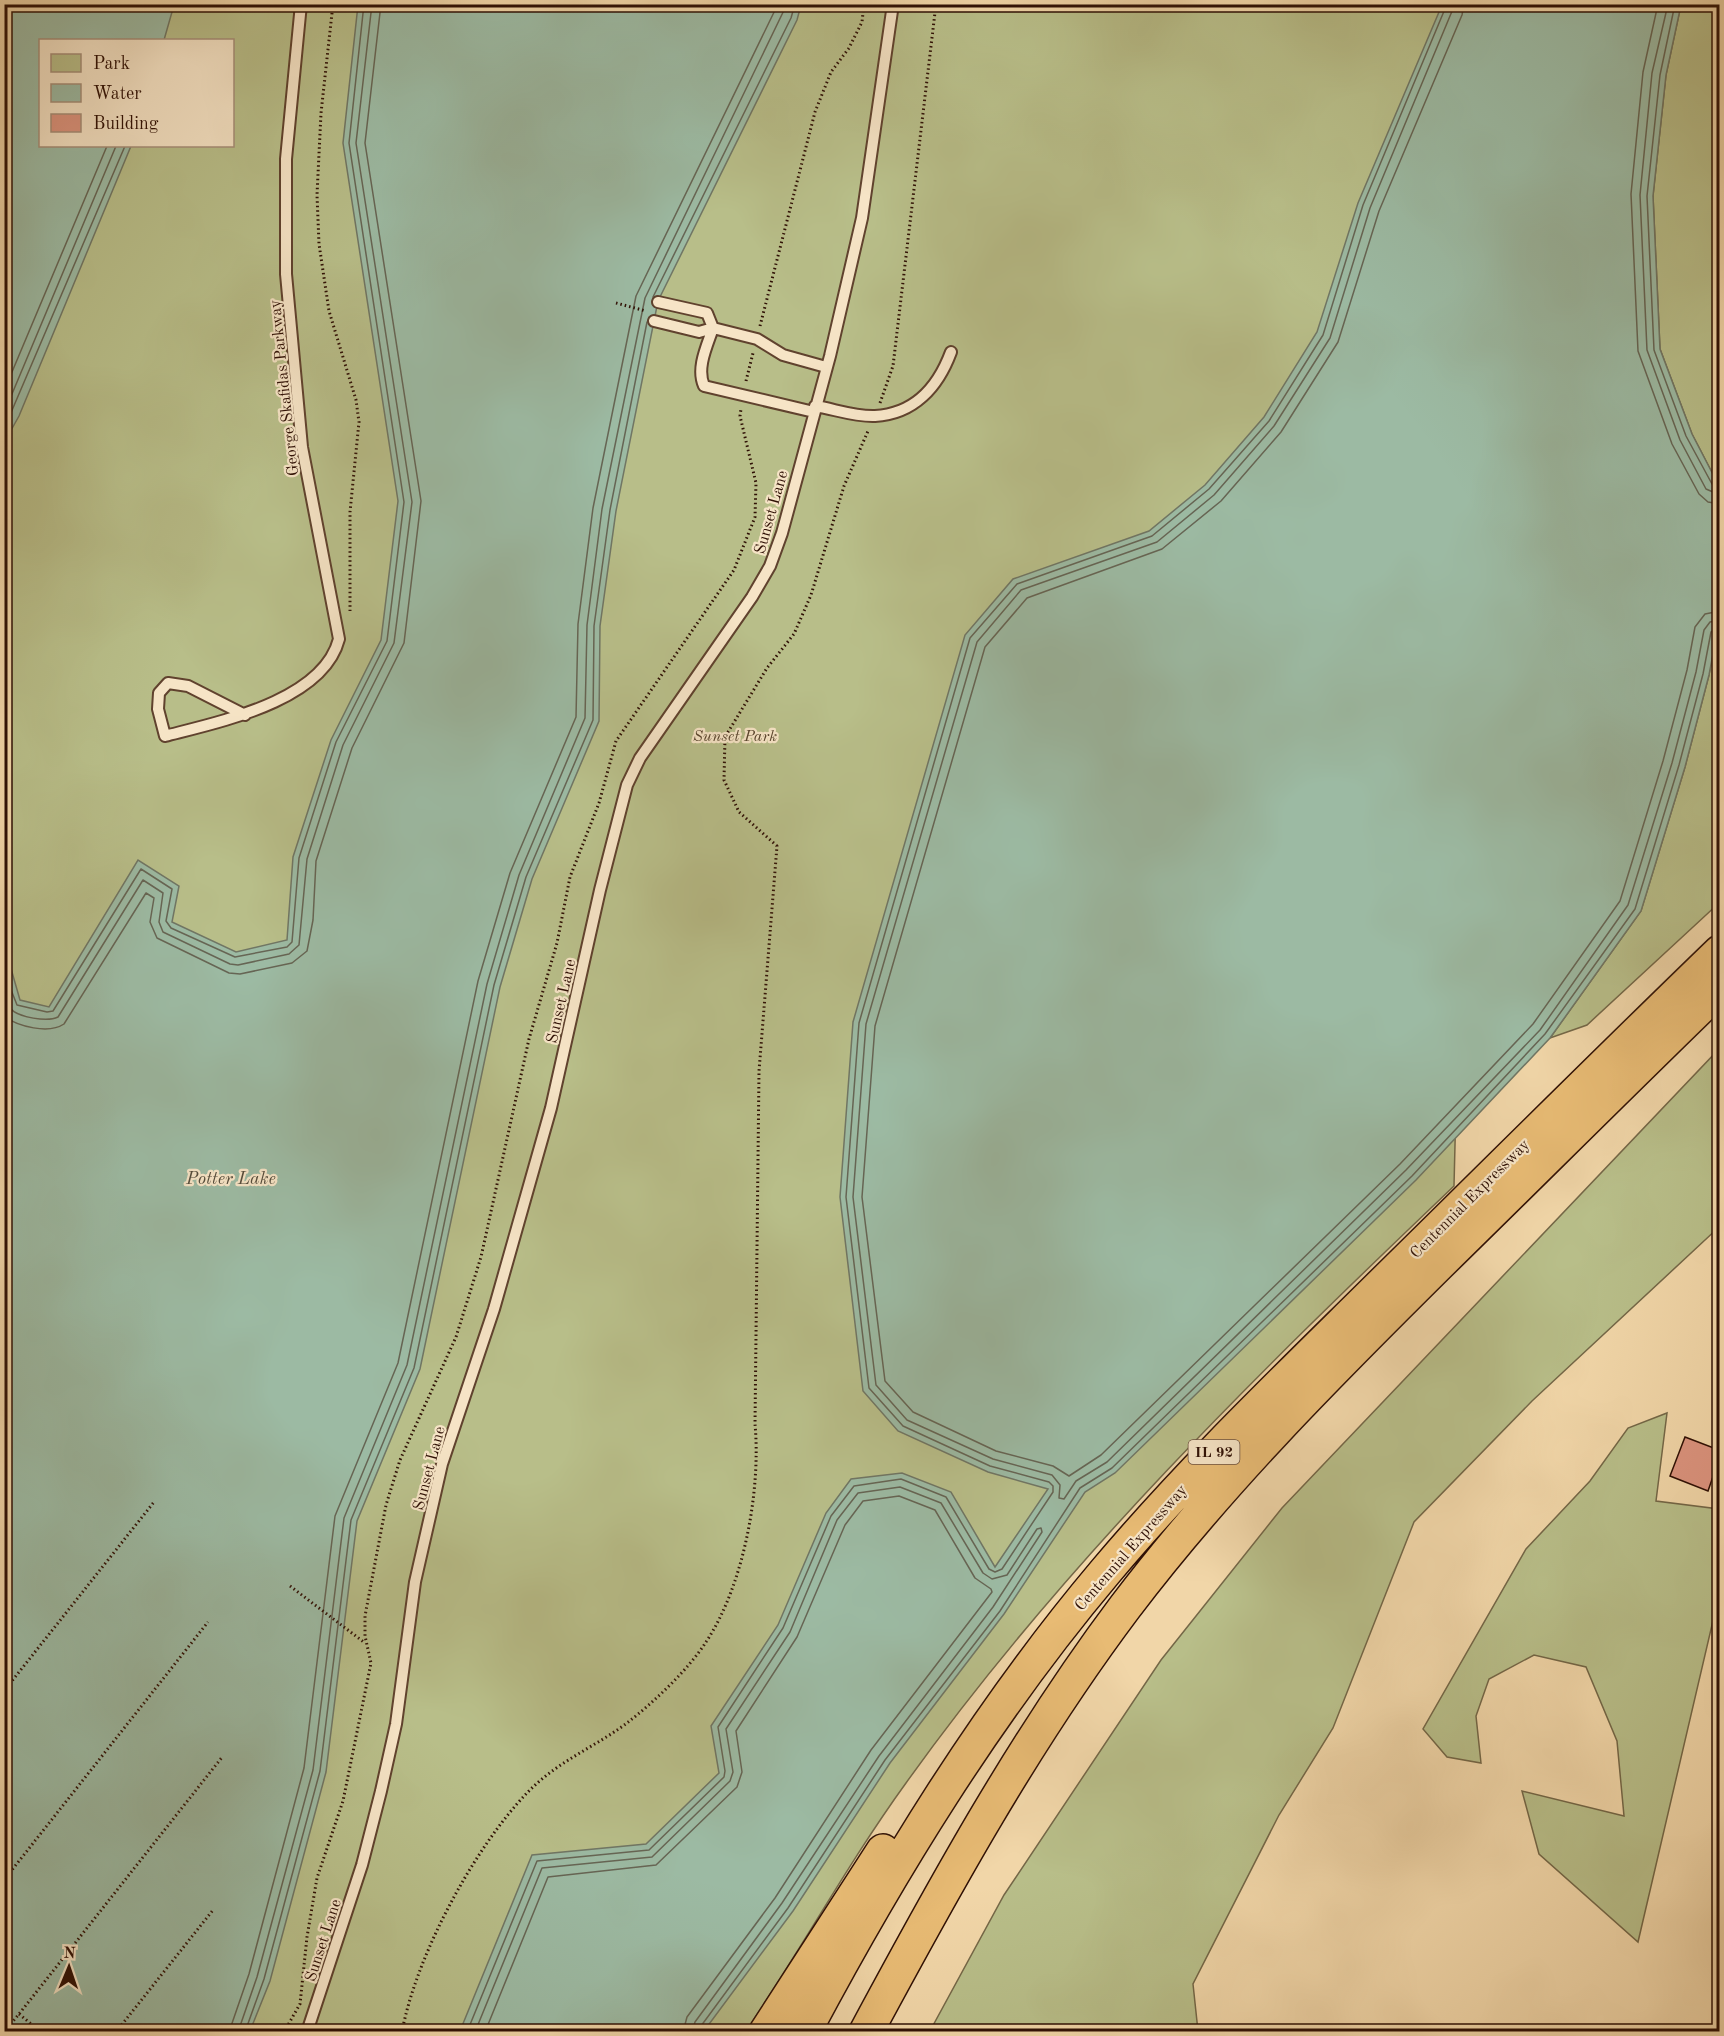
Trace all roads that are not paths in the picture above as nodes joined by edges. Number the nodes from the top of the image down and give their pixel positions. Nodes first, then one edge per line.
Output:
1 (301, 4) edge
2 (893, 4) edge
3 (658, 302) dead end
4 (654, 321) dead end
5 (713, 328) junction
6 (951, 352) dead end
7 (826, 367) junction
8 (814, 409) junction
9 (245, 715) junction
10 (1719, 952) edge
11 (1719, 988) edge
12 (1024, 1677) junction
13 (885, 1997) junction
14 (307, 2031) edge
15 (766, 2031) edge
16 (804, 2031) edge
17 (866, 2031) edge
18 (871, 2031) edge

1 - 9 lane, George Skafidas Parkway
2 - 7 lane, Sunset Lane
3 - 5 lane
4 - 5 lane
5 - 7 lane
5 - 8 lane
6 - 8 lane
7 - 8 lane, Sunset Lane
8 - 14 lane, Sunset Lane
9 - 9 lane
10 - 12 highway, Centennial Expressway / IL 92
11 - 13 highway, Centennial Expressway / IL 92
12 - 15 highway
12 - 16 highway, Centennial Expressway / IL 92
13 - 17 highway, Centennial Expressway / IL 92
13 - 18 highway

